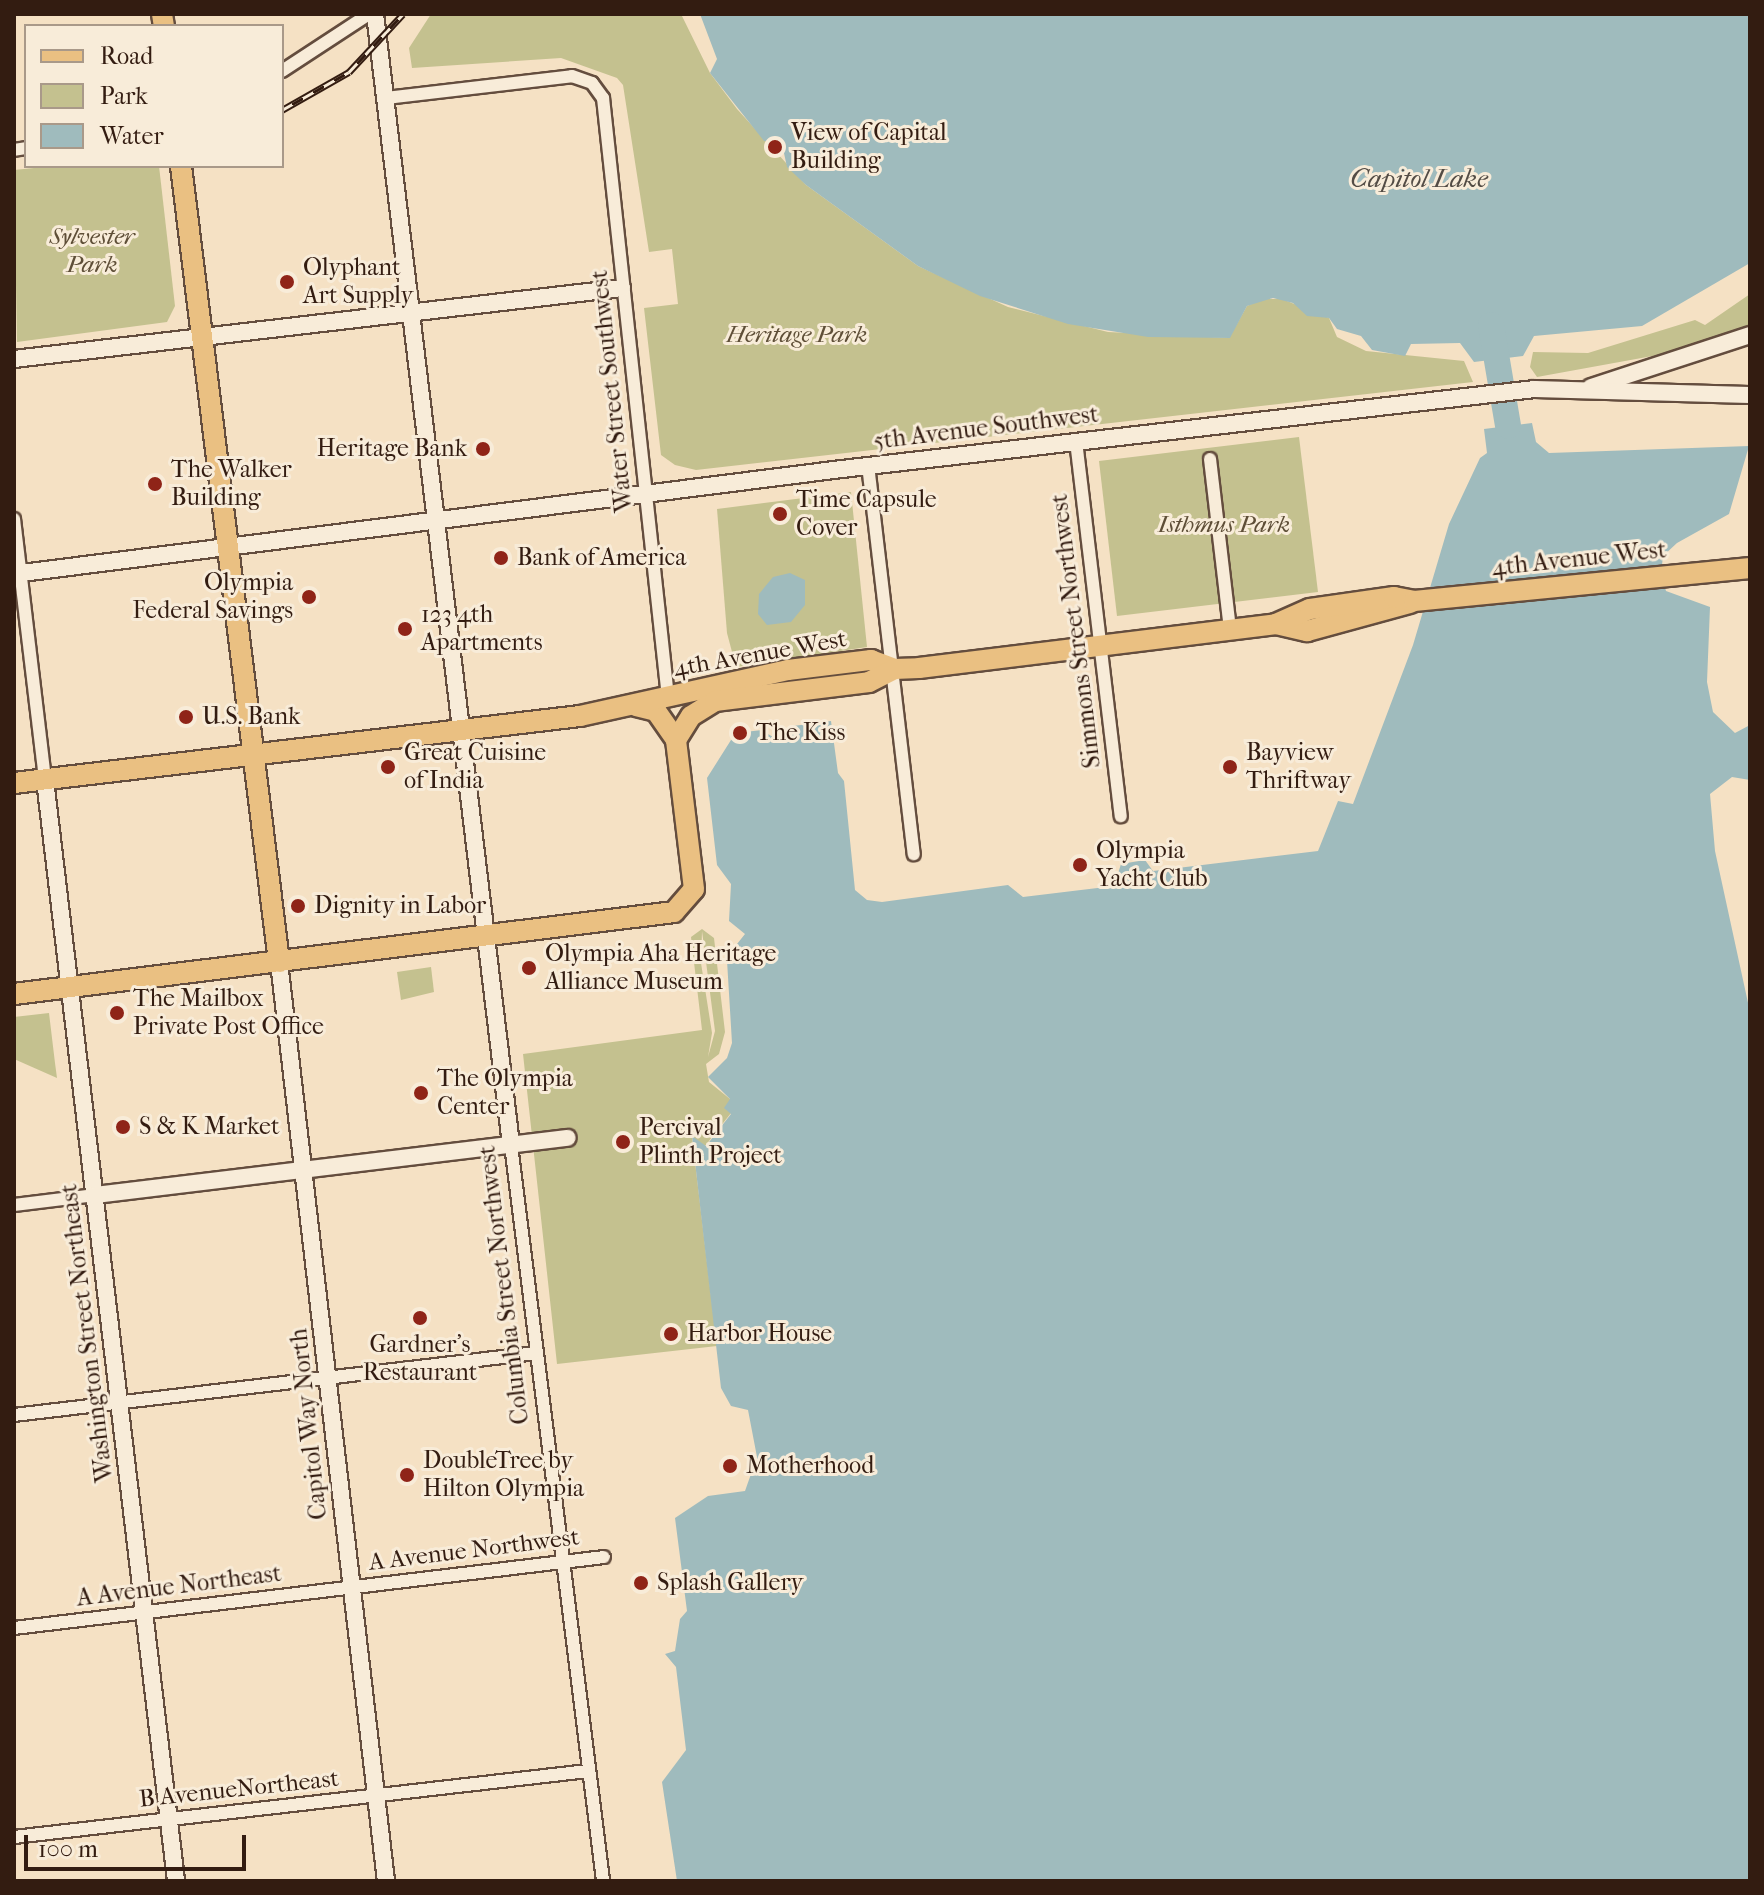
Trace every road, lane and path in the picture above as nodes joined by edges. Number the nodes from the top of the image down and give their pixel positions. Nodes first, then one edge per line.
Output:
1 (369, 14) edge
2 (375, 14) edge
3 (284, 70) edge
4 (386, 98) junction
5 (181, 168) edge
6 (622, 288) junction
7 (412, 313) junction
8 (1750, 335) edge
9 (204, 337) junction
10 (14, 359) edge
11 (1586, 389) junction
12 (1746, 395) edge
13 (1076, 441) junction
14 (1210, 459) dead end
15 (868, 465) junction
16 (645, 494) junction
17 (14, 519) edge
18 (435, 521) junction
19 (229, 545) junction
20 (1750, 568) edge
21 (17, 574) edge
22 (1230, 630) junction
23 (1101, 645) junction
24 (894, 669) junction
25 (668, 697) junction
26 (634, 706) junction
27 (461, 730) junction
28 (676, 740) junction
29 (253, 755) junction
30 (45, 780) junction
31 (14, 783) edge
32 (1121, 816) dead end
33 (914, 854) dead end
34 (486, 938) junction
35 (279, 962) junction
36 (70, 987) junction
37 (14, 994) edge
38 (568, 1138) dead end
39 (511, 1145) junction
40 (305, 1170) junction
41 (95, 1195) junction
42 (14, 1205) edge
43 (536, 1353) junction
44 (329, 1379) junction
45 (120, 1403) junction
46 (14, 1415) edge
47 (604, 1557) dead end
48 (567, 1560) junction
49 (350, 1587) junction
50 (143, 1612) junction
51 (14, 1628) edge
52 (588, 1771) junction
53 (374, 1796) junction
54 (170, 1819) junction
55 (14, 1837) edge
56 (176, 1881) edge
57 (386, 1881) edge
58 (603, 1881) edge

1 - 3 street
2 - 4 street, Columbia Street Northwest
4 - 6 street, Water Street Southwest
4 - 7 street, Columbia Street Northwest
5 - 9 main road
6 - 7 street
6 - 16 street, Water Street Southwest
7 - 9 street
7 - 18 street, Columbia Street Northwest
8 - 11 street
9 - 10 street
9 - 19 main road
11 - 12 street, 5th Avenue Southwest
11 - 13 street, 5th Avenue Southwest
13 - 15 street, 5th Avenue Southwest
13 - 23 street, Simmons Street Northwest
14 - 22 street
15 - 16 street, 5th Avenue Southwest
15 - 24 street
16 - 18 street, 5th Avenue Southwest
16 - 25 street, Water Street Southwest
17 - 21 street
18 - 19 street, 5th Avenue Southwest
18 - 27 street, Columbia Street Northwest
19 - 21 street, 5th Avenue Southwest
19 - 29 main road
20 - 22 main road, 4th Avenue West
21 - 30 street
22 - 23 main road, 4th Avenue West
23 - 24 main road, 4th Avenue West
23 - 32 street, Simmons Street Northwest
24 - 25 main road, 4th Avenue West
24 - 28 main road
24 - 33 street
25 - 26 main road, 4th Avenue West
26 - 27 main road, 4th Avenue West
26 - 28 main road
27 - 29 main road, 4th Avenue West
27 - 34 street, Columbia Street Northwest
28 - 34 main road
29 - 30 main road, 4th Avenue West
29 - 35 main road
30 - 31 main road, 4th Avenue West
30 - 36 street, Washington Street Northeast
34 - 35 main road
34 - 39 street, Columbia Street Northwest
35 - 36 main road
35 - 40 street, Capitol Way North
36 - 37 main road
36 - 41 street, Washington Street Northeast
38 - 39 street
39 - 40 street
39 - 43 street, Columbia Street Northwest
40 - 41 street
40 - 44 street, Capitol Way North
41 - 42 street
41 - 45 street, Washington Street Northeast
43 - 44 street
43 - 48 street, Columbia Street Northwest
44 - 45 street
44 - 49 street, Capitol Way North
45 - 46 street
45 - 50 street, Washington Street Northeast
47 - 48 street, A Avenue Northwest
48 - 49 street, A Avenue Northwest
48 - 52 street, Columbia Street Northwest
49 - 50 street, A Avenue Northeast
49 - 53 street, Capitol Way North
50 - 51 street, A Avenue Northeast
50 - 54 street, Washington Street Northeast
52 - 53 street, B AvenueNortheast
52 - 58 street, Columbia Street Northwest
53 - 54 street, B AvenueNortheast
53 - 57 street, Capitol Way North
54 - 55 street, B AvenueNortheast
54 - 56 street, Washington Street Northeast

